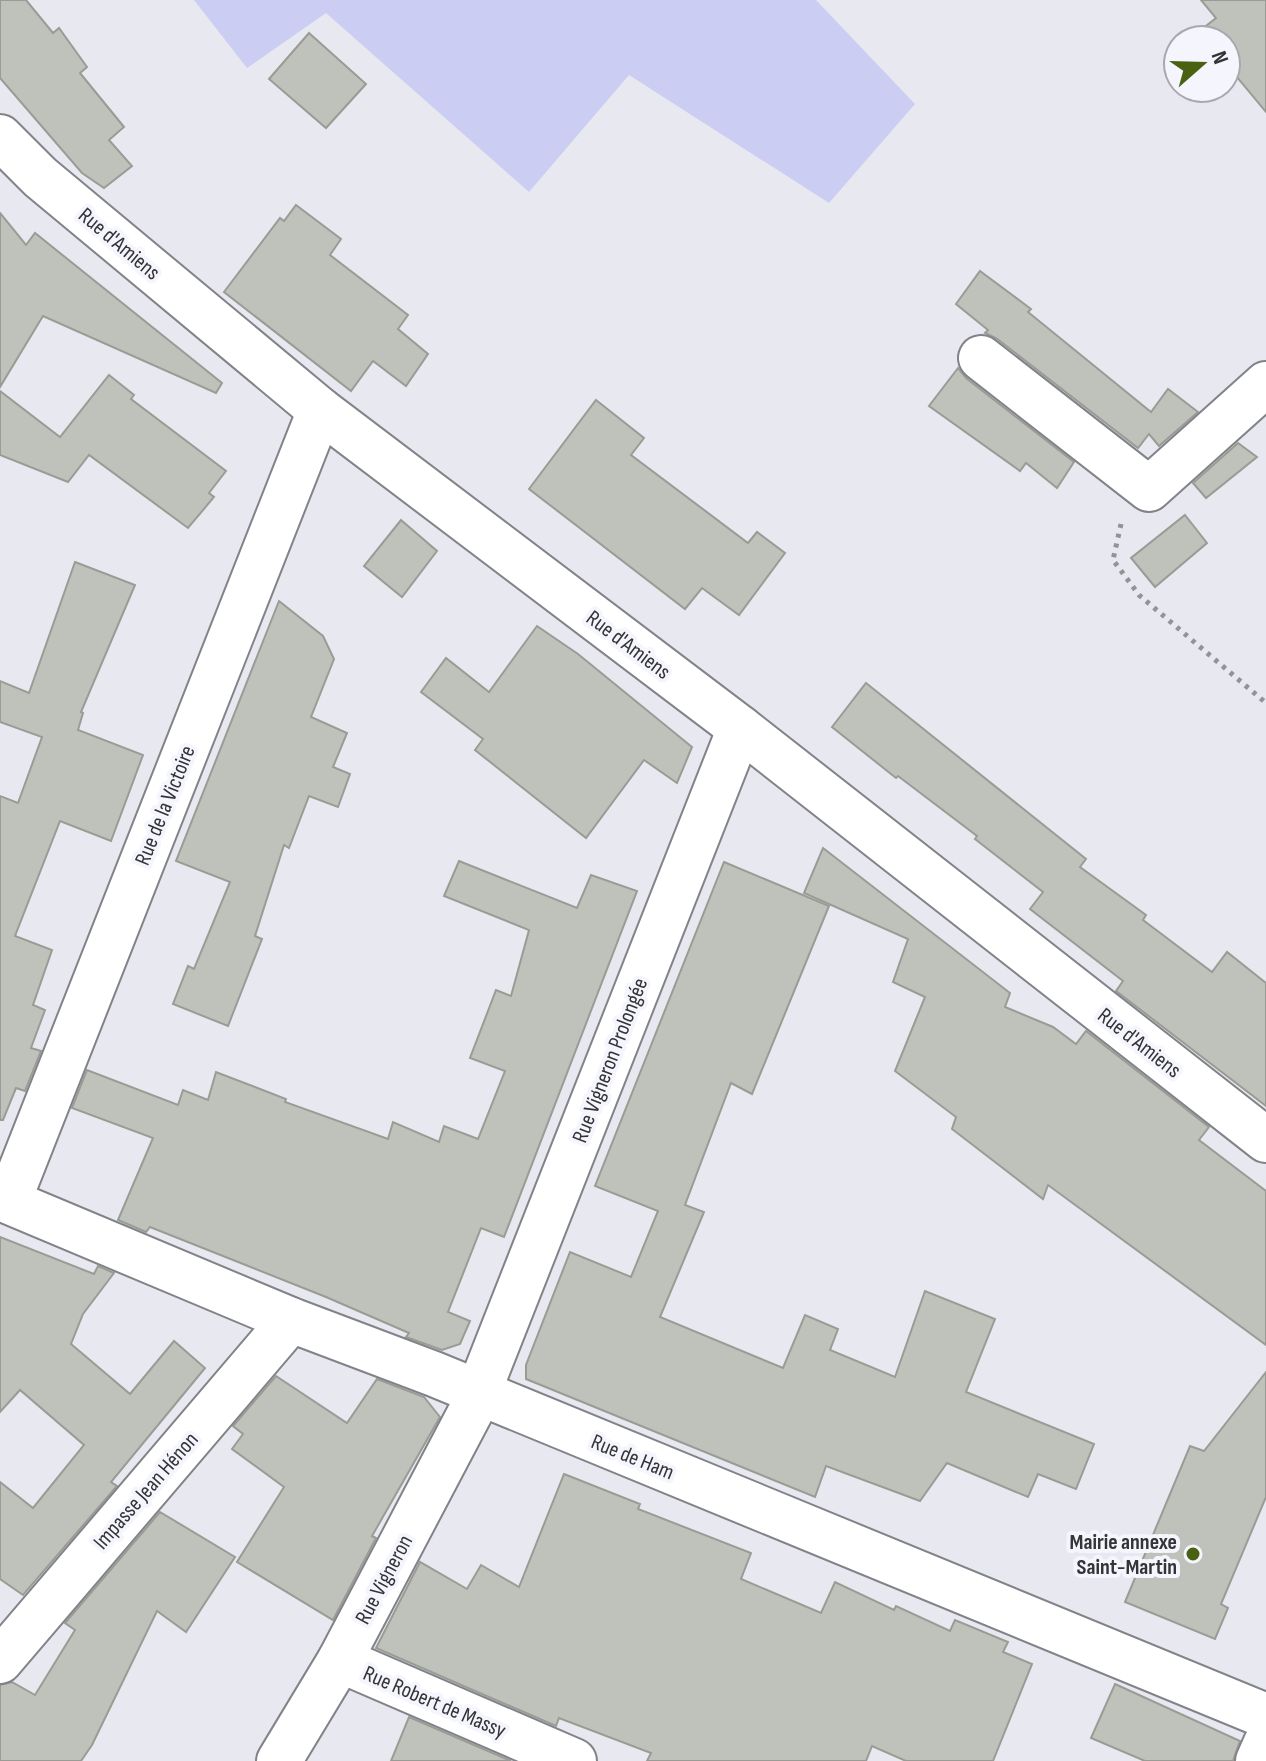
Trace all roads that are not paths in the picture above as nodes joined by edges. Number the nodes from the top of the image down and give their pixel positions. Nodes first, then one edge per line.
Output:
1 (0, 137) edge
2 (981, 358) dead end
3 (1266, 384) edge
4 (320, 410) junction
5 (740, 728) junction
6 (1266, 1140) edge
7 (4, 1199) edge
8 (291, 1320) junction
9 (478, 1392) junction
10 (340, 1660) junction
11 (0, 1661) edge
12 (1266, 1716) edge
13 (1266, 1743) edge
14 (279, 1761) edge
15 (574, 1761) edge
16 (1258, 1761) edge

1 - 4 street, Rue d'Amiens
2 - 3 street
4 - 5 street, Rue d'Amiens
4 - 7 street, Rue de la Victoire
5 - 6 street, Rue d'Amiens
5 - 9 street, Rue Vigneron Prolongée
7 - 8 street, Rue de Ham
8 - 9 street, Rue de Ham
8 - 11 street, Impasse Jean Hénon
9 - 10 street, Rue Vigneron
9 - 12 street, Rue de Ham
10 - 14 street, Rue Vigneron
10 - 15 street, Rue Robert de Massy
13 - 16 street

